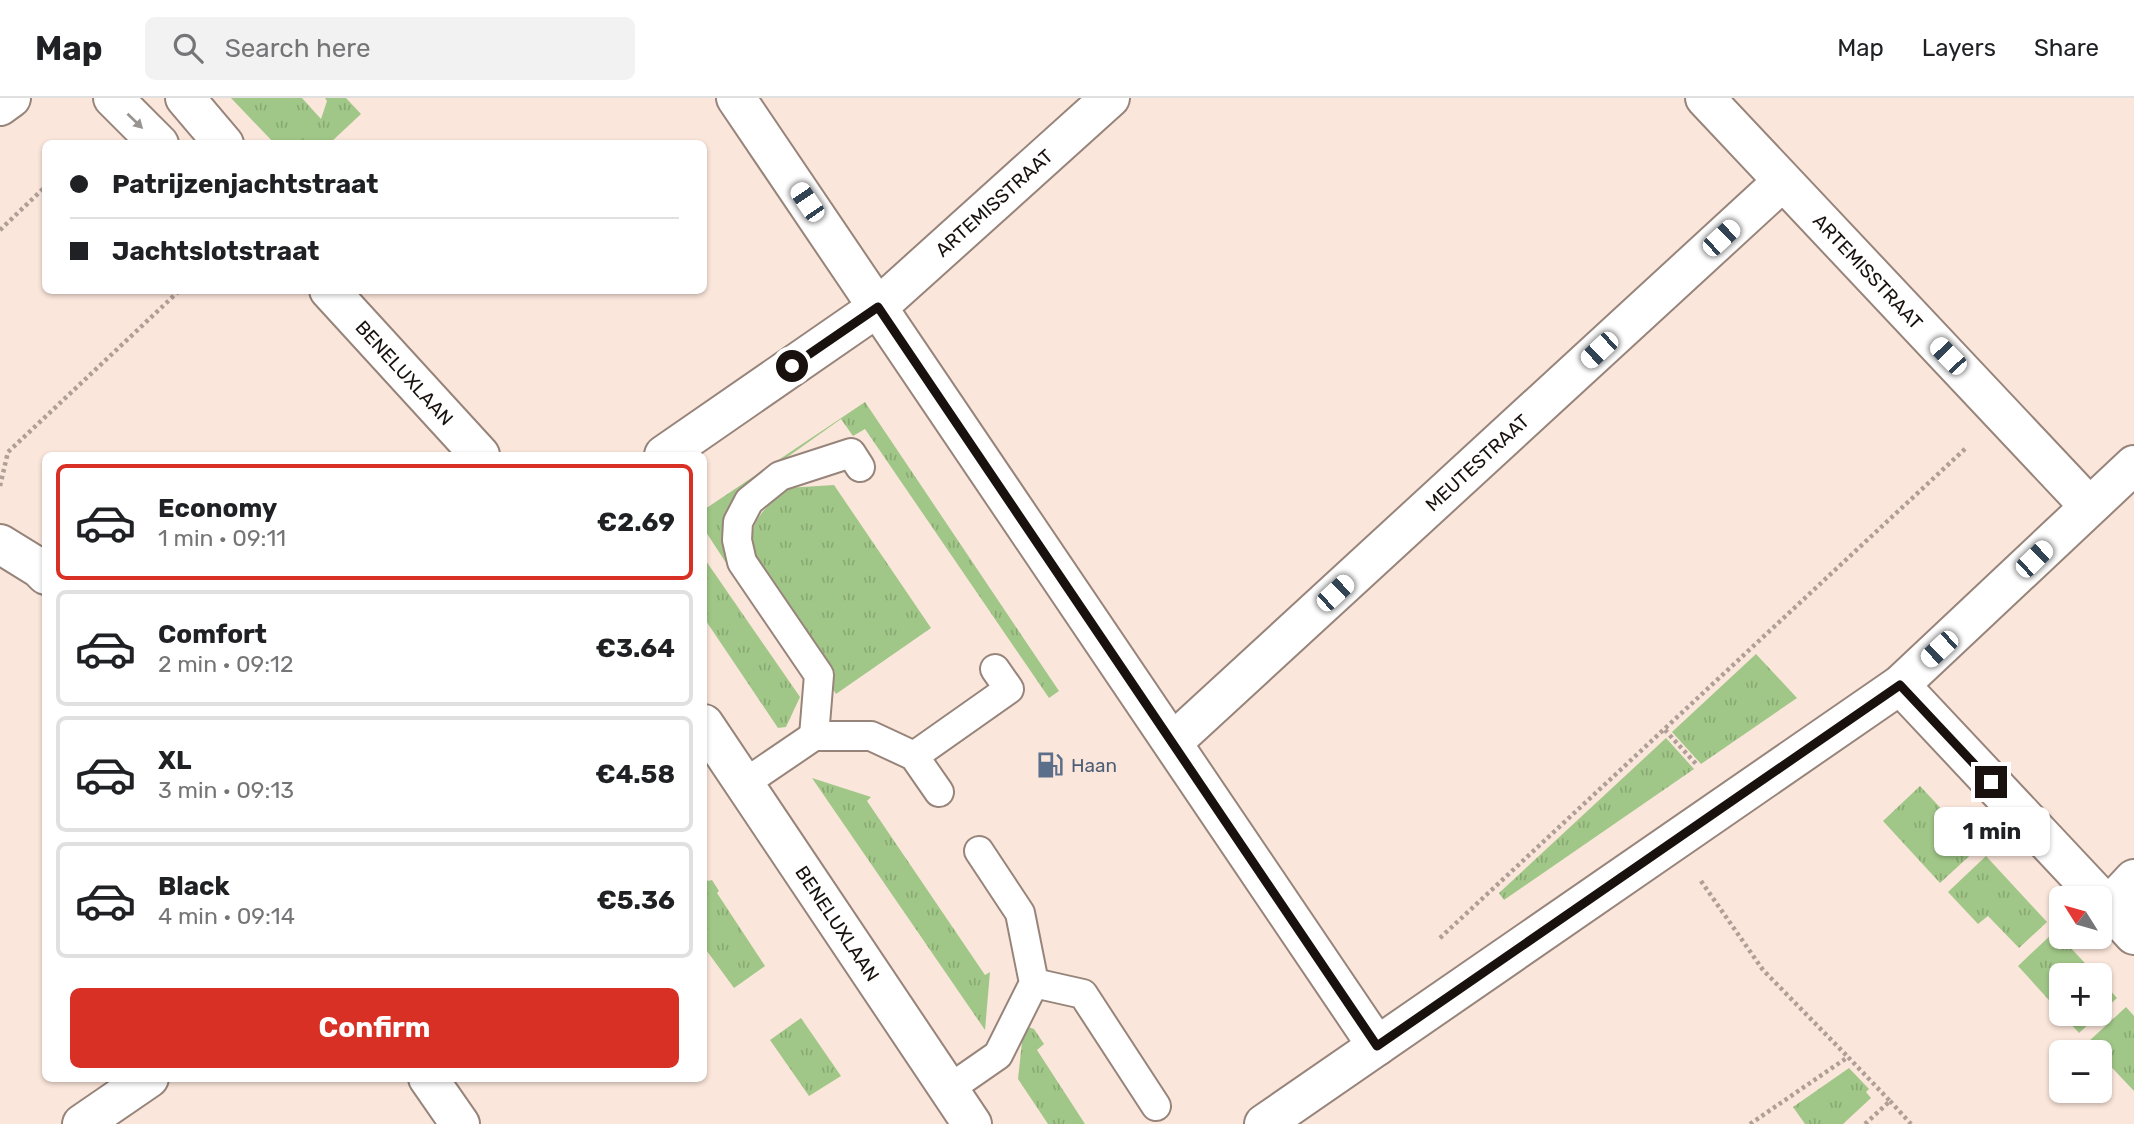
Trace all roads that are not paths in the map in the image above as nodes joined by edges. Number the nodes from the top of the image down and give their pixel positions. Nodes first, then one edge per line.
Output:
1 (11, 98) edge
2 (113, 98) edge
3 (185, 98) edge
4 (736, 98) edge
5 (1110, 98) edge
6 (1705, 98) edge
7 (0, 106) edge
8 (155, 140) edge
9 (221, 140) edge
10 (1782, 182) junction
11 (333, 294) edge
12 (878, 307) junction
13 (477, 452) edge
14 (668, 452) edge
15 (2134, 465) edge
16 (860, 467) dead end
17 (2090, 506) junction
18 (0, 544) edge
19 (42, 571) edge
20 (995, 669) dead end
21 (1900, 685) junction
22 (707, 728) edge
23 (814, 736) junction
24 (1172, 743) junction
25 (914, 756) junction
26 (745, 783) junction
27 (939, 792) dead end
28 (979, 850) dead end
29 (2134, 879) edge
30 (2088, 886) edge
31 (2112, 894) edge
32 (2112, 912) edge
33 (2134, 935) edge
34 (1034, 983) junction
35 (1377, 1046) junction
36 (143, 1082) edge
37 (431, 1082) edge
38 (949, 1089) junction
39 (1156, 1106) dead end
40 (82, 1124) edge
41 (460, 1124) edge
42 (972, 1124) edge
43 (1264, 1124) edge

1 - 7 street
2 -> 8 street
3 - 9 street
4 - 12 street
5 - 12 street, ARTEMISSTRAAT
6 - 10 street, ARTEMISSTRAAT
10 - 17 street, ARTEMISSTRAAT
10 - 24 street, MEUTESTRAAT
11 - 13 street, BENELUXLAAN
12 - 14 street, ARTEMISSTRAAT
12 - 24 street
15 - 17 street
16 - 23 lane
17 - 21 street
18 - 19 street
20 - 25 lane
21 - 30 street
21 - 35 street
22 - 26 street, BENELUXLAAN
23 - 25 lane
23 - 26 lane
24 - 35 street
25 - 27 lane
26 - 38 street, BENELUXLAAN
28 - 34 lane
29 - 31 street
32 - 33 street
34 - 38 lane
34 - 39 lane
35 - 43 street
36 - 40 street
37 - 41 street
38 - 42 street, BENELUXLAAN

